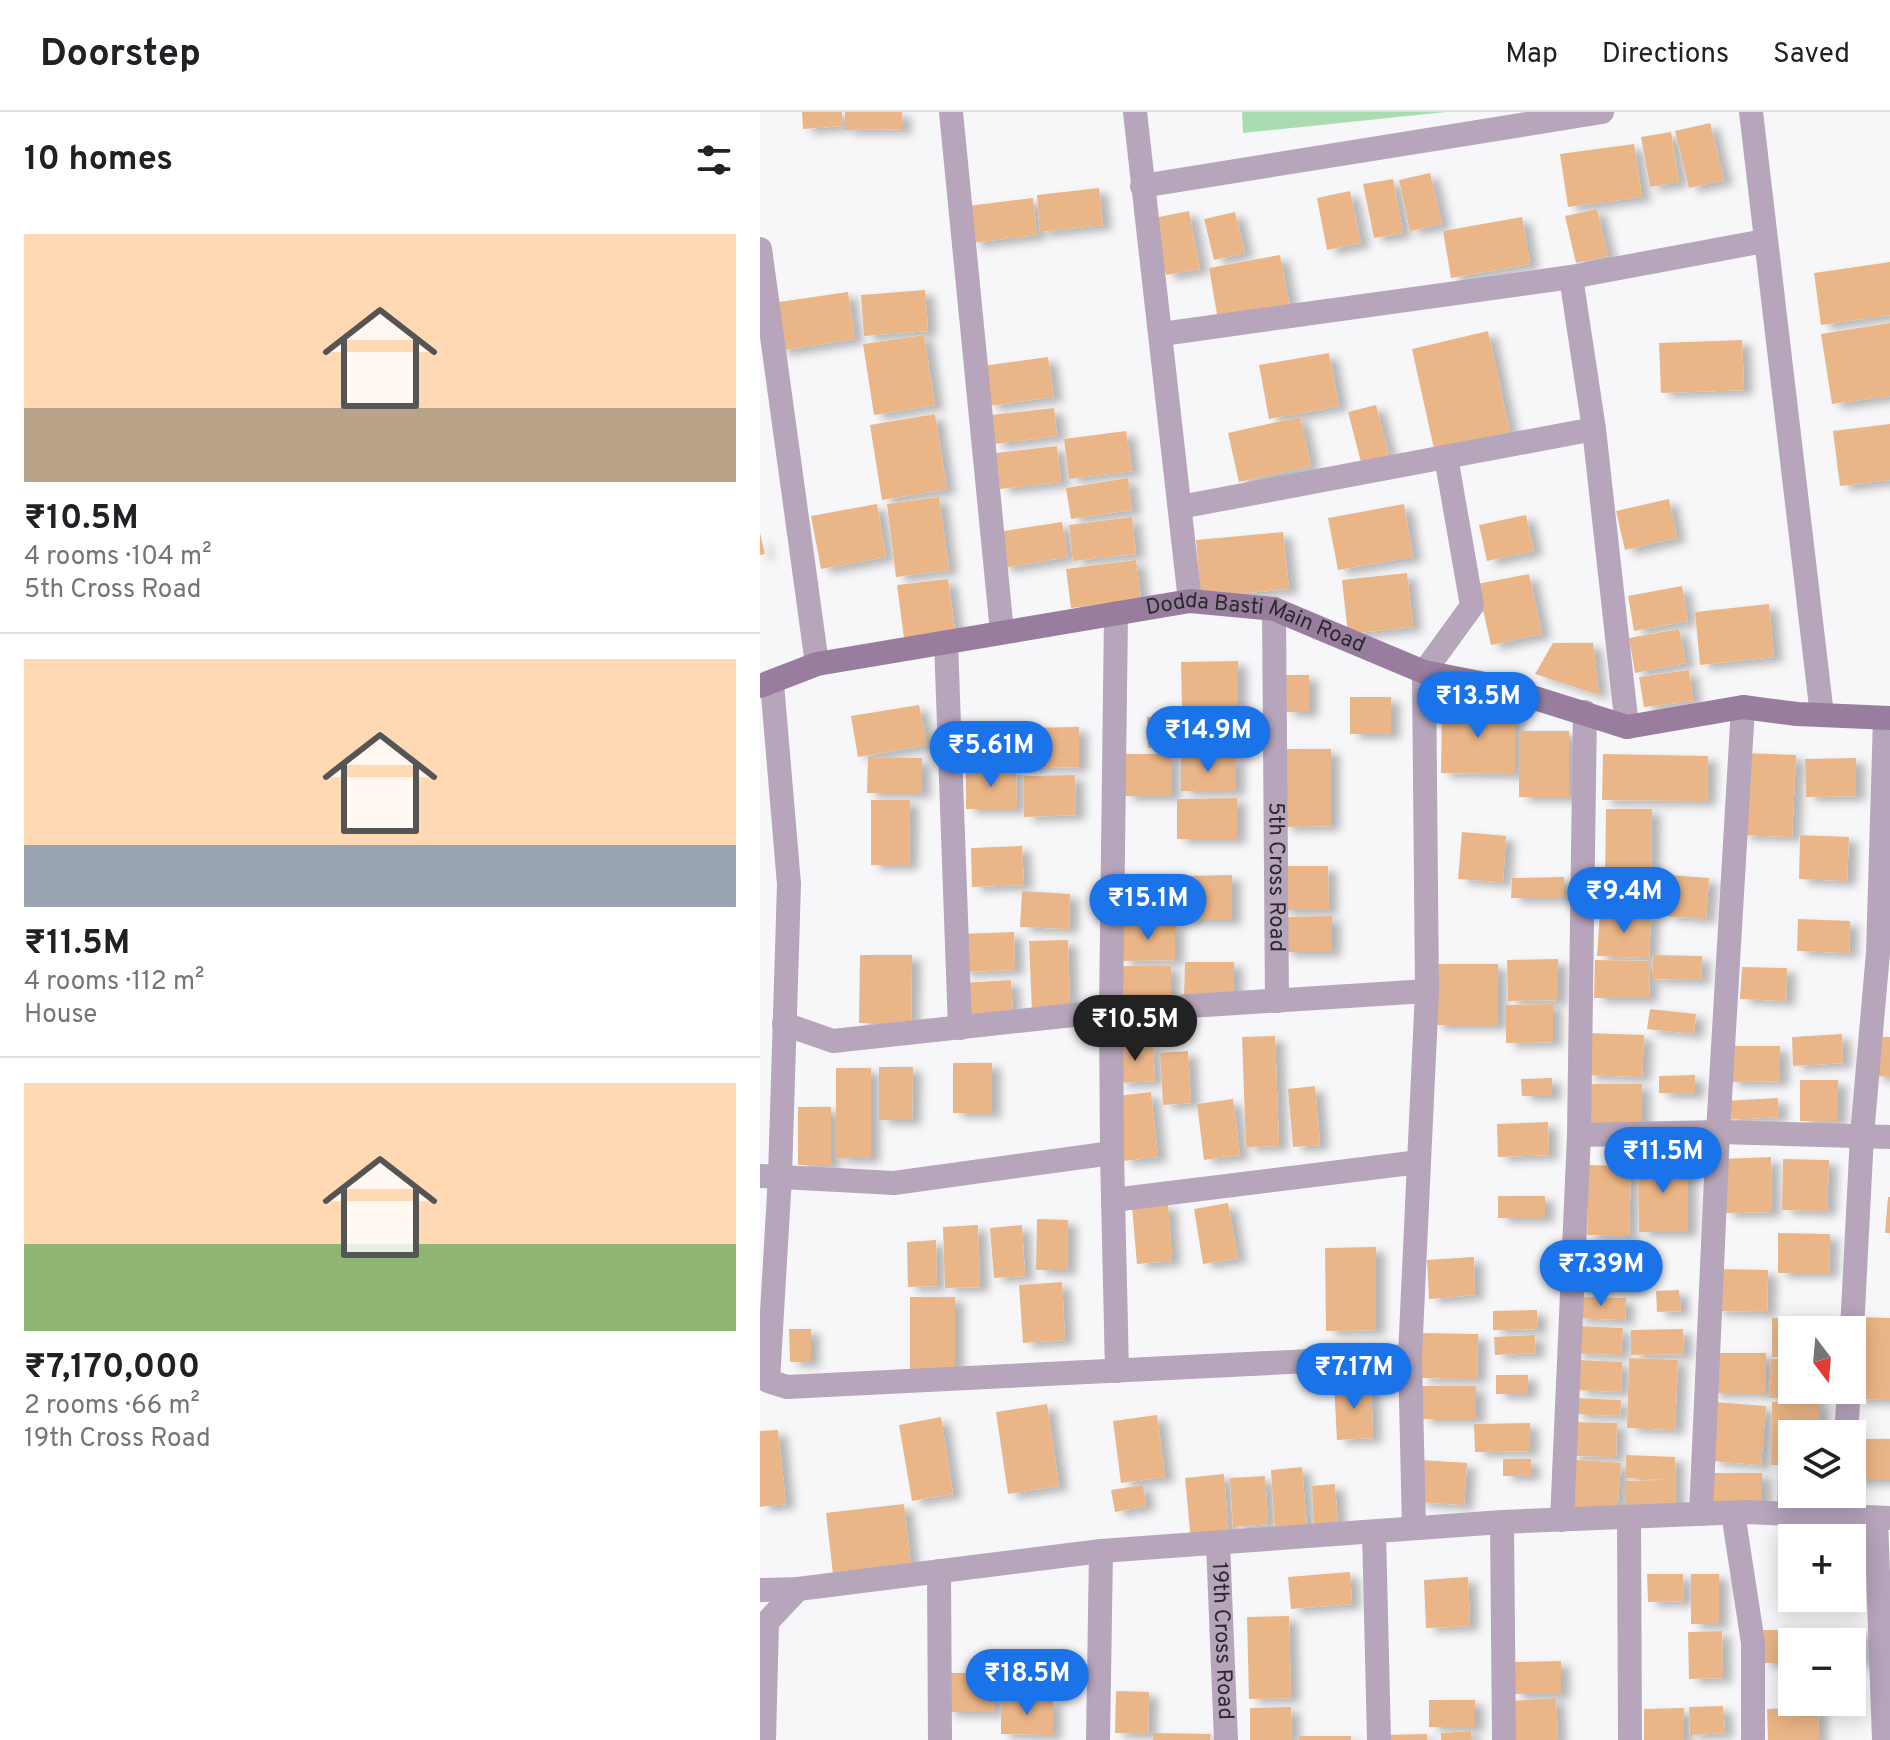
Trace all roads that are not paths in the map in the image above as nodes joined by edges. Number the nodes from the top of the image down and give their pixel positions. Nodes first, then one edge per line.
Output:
1 (951, 112) edge
2 (1135, 112) edge
3 (1602, 112) edge
4 (1751, 112) edge
5 (1513, 119) edge
6 (1142, 186) junction
7 (1764, 241) junction
8 (760, 249) edge
9 (1571, 277) junction
10 (1162, 334) junction
11 (1594, 429) junction
12 (1446, 457) junction
13 (1180, 507) junction
14 (1190, 601) junction
15 (1274, 609) junction
16 (1116, 613) junction
17 (1002, 632) junction
18 (946, 642) junction
19 (817, 664) junction
20 (1424, 672) junction
21 (766, 685) edge
22 (1743, 707) junction
23 (1585, 712) junction
24 (1822, 715) junction
25 (1887, 718) edge
26 (1627, 727) junction
27 (1427, 991) junction
28 (1277, 1001) junction
29 (1111, 1011) junction
30 (784, 1024) junction
31 (960, 1028) junction
32 (1718, 1132) junction
33 (1579, 1135) junction
34 (1862, 1135) junction
35 (1890, 1137) edge
36 (1112, 1153) junction
37 (1419, 1162) junction
38 (770, 1176) edge
39 (1113, 1200) junction
40 (1853, 1316) edge
41 (1410, 1356) junction
42 (1117, 1371) junction
43 (1802, 1508) edge
44 (1852, 1508) edge
45 (1733, 1513) junction
46 (1701, 1514) junction
47 (1629, 1517) junction
48 (1883, 1518) edge
49 (1562, 1520) junction
50 (1502, 1522) junction
51 (1414, 1528) junction
52 (1374, 1532) junction
53 (1218, 1543) junction
54 (1101, 1551) junction
55 (939, 1571) junction
56 (798, 1589) junction
57 (760, 1590) edge
58 (764, 1740) edge
59 (940, 1740) edge
60 (1098, 1740) edge
61 (1226, 1740) edge
62 (1379, 1740) edge
63 (1504, 1740) edge
64 (1630, 1740) edge
65 (1753, 1740) edge
66 (1884, 1740) edge

1 - 17 street
2 - 6 street
3 - 5 street
4 - 7 street
5 - 6 street
6 - 10 street
7 - 9 street
7 - 24 street
8 - 19 street
9 - 10 street
9 - 11 street
10 - 13 street
11 - 12 street
11 - 26 street
12 - 13 street
12 - 20 street
13 - 14 street
14 - 15 street, Dodda Basti Main Road
14 - 16 street, Dodda Basti Main Road
15 - 20 street, Dodda Basti Main Road
15 - 28 street, 5th Cross Road
16 - 17 street, Dodda Basti Main Road
16 - 29 street
17 - 18 street, Dodda Basti Main Road
18 - 19 street, Dodda Basti Main Road
18 - 31 street
19 - 21 street, Dodda Basti Main Road
20 - 23 street, Dodda Basti Main Road
20 - 27 street
21 - 30 street
22 - 24 street, Dodda Basti Main Road
22 - 26 street, Dodda Basti Main Road
22 - 32 street
23 - 26 street, Dodda Basti Main Road
23 - 33 street
24 - 25 street, Dodda Basti Main Road
25 - 34 street
27 - 28 street
27 - 37 street
28 - 29 street
29 - 31 street
29 - 36 street
30 - 31 street
30 - 38 street
32 - 33 street
32 - 34 street
32 - 46 street
33 - 49 street
34 - 35 street
34 - 40 street
36 - 38 street
36 - 39 street
37 - 39 street
37 - 41 street
38 - 42 street
39 - 42 street
41 - 42 street
41 - 51 street
43 - 45 street
44 - 48 street
45 - 46 street
45 - 65 street
46 - 47 street
47 - 49 street
47 - 64 street
48 - 66 street
49 - 50 street
50 - 51 street
50 - 63 street
51 - 52 street
52 - 53 street
52 - 62 street
53 - 54 street
53 - 61 street, 19th Cross Road
54 - 55 street
54 - 60 street
55 - 56 street
55 - 59 street
56 - 57 street
56 - 58 street

